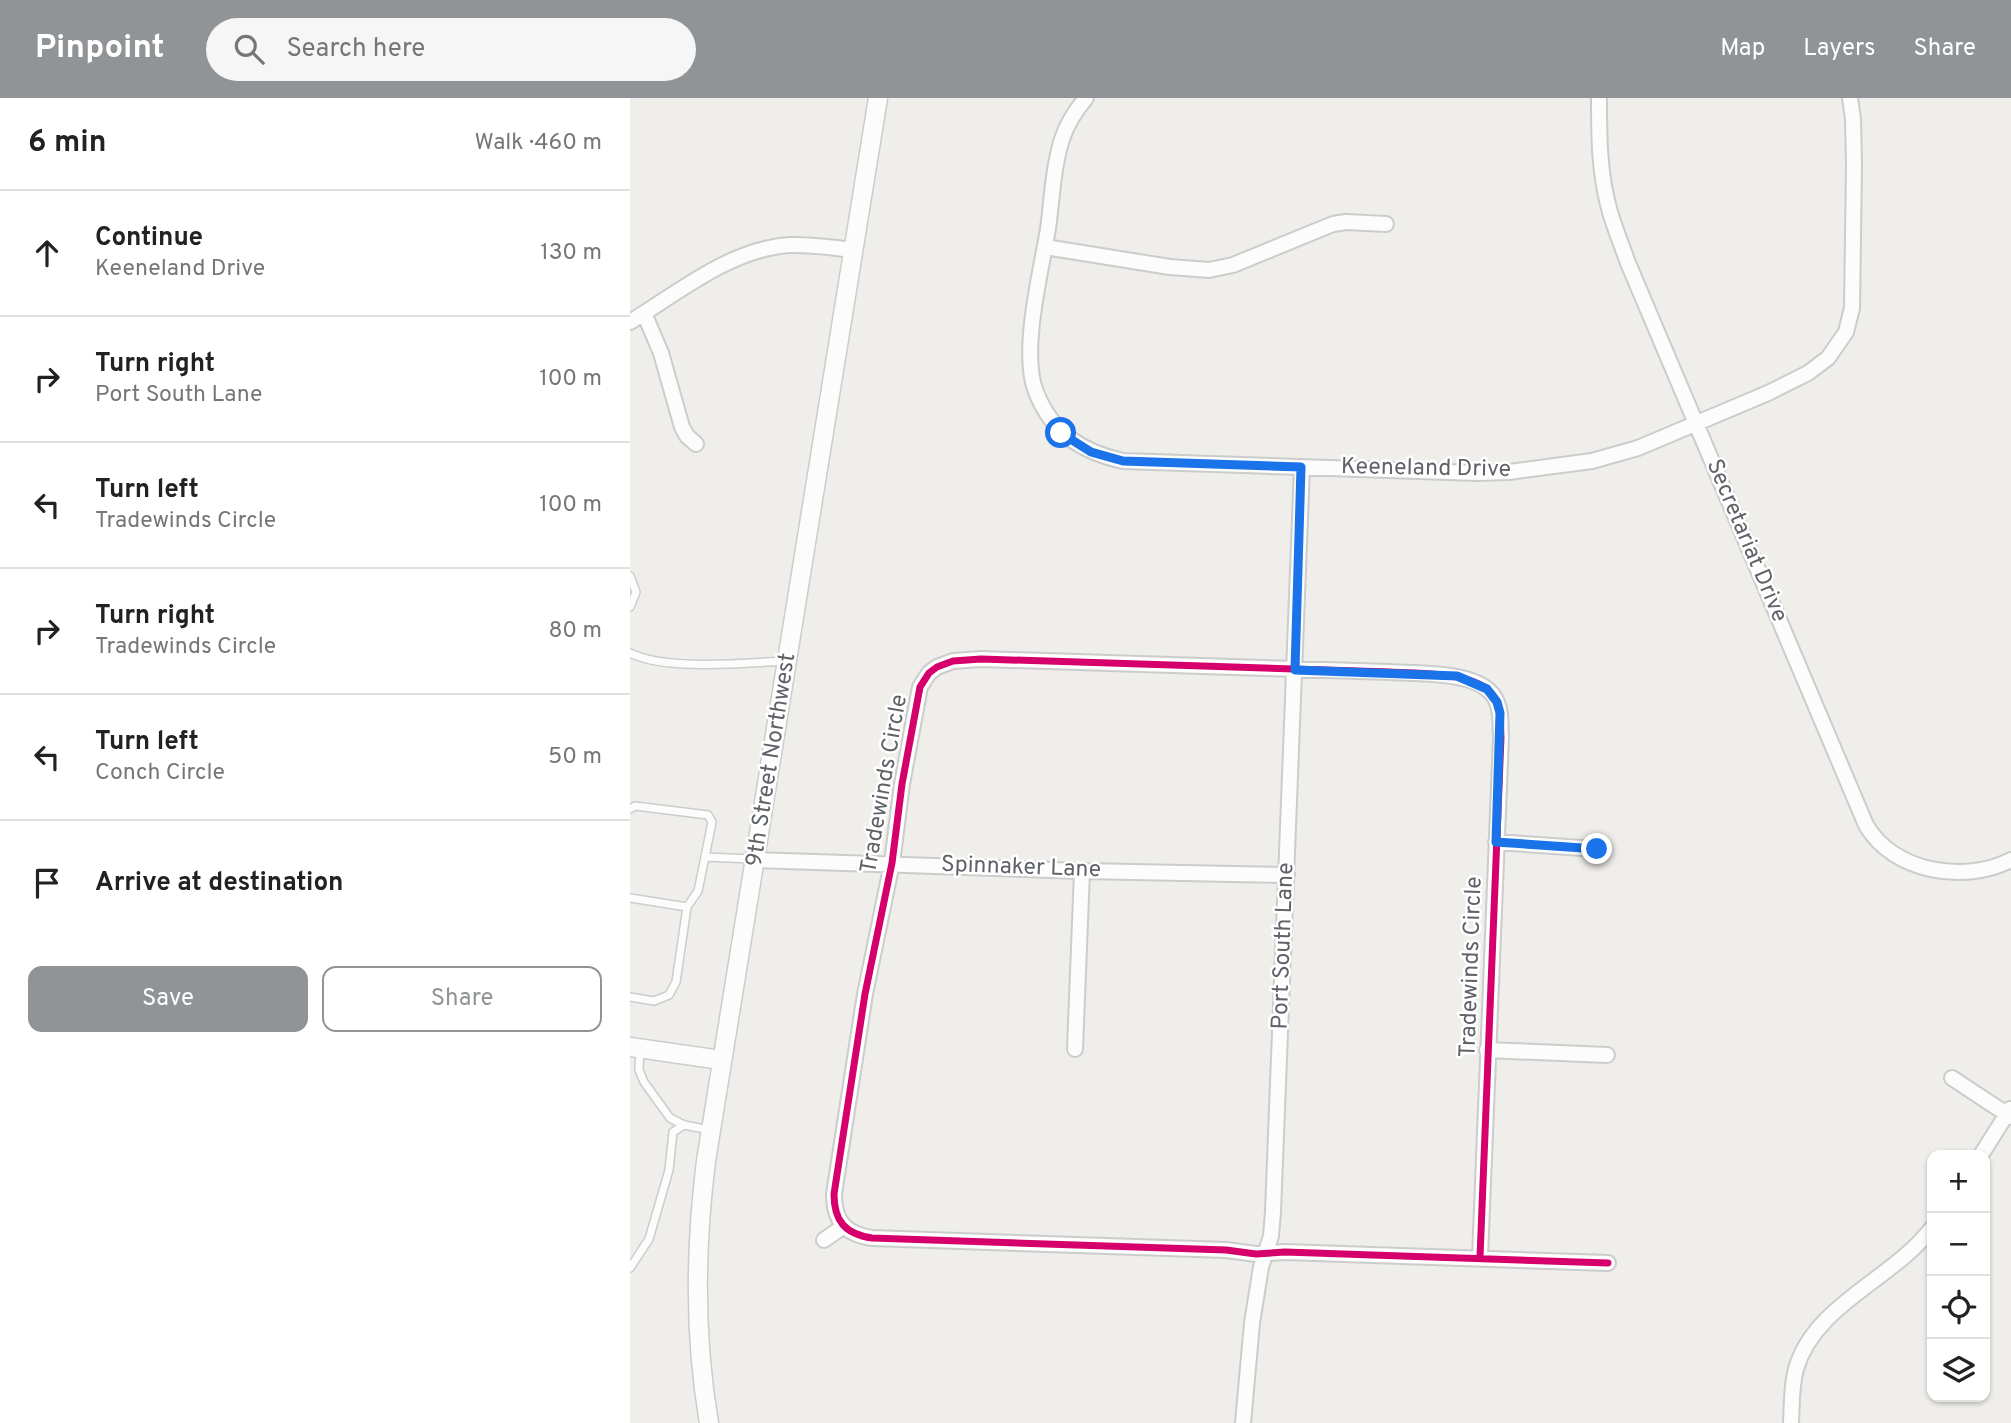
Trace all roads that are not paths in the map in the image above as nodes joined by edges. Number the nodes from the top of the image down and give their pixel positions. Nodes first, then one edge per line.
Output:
1 (878, 98) edge
2 (1086, 98) edge
3 (1599, 98) edge
4 (1850, 98) edge
5 (1387, 224) dead end
6 (1045, 247) junction
7 (854, 250) junction
8 (644, 313) junction
9 (630, 322) edge
10 (1696, 422) junction
11 (696, 444) dead end
12 (1301, 467) junction
13 (630, 576) edge
14 (630, 607) edge
15 (630, 653) edge
16 (788, 661) junction
17 (1295, 670) junction
18 (630, 809) edge
19 (1496, 842) junction
20 (1597, 849) dead end
21 (705, 856) junction
22 (755, 860) junction
23 (2011, 860) edge
24 (892, 863) junction
25 (1082, 872) junction
26 (1287, 875) junction
27 (630, 898) edge
28 (687, 907) junction
29 (630, 997) edge
30 (635, 1047) edge
31 (1075, 1049) dead end
32 (1488, 1050) junction
33 (1607, 1055) dead end
34 (721, 1060) junction
35 (1952, 1078) dead end
36 (2009, 1113) edge
37 (684, 1125) junction
38 (710, 1130) junction
39 (1984, 1150) edge
40 (844, 1226) junction
41 (1927, 1233) edge
42 (824, 1240) dead end
43 (1265, 1253) junction
44 (1480, 1257) junction
45 (1608, 1263) dead end
46 (630, 1268) edge
47 (709, 1423) edge
48 (1243, 1423) edge
49 (1791, 1423) edge

1 - 7 street, 9th Street Northwest
2 - 6 street, Keeneland Drive
3 - 10 street, Secretariat Drive
4 - 10 street, Keeneland Drive
5 - 6 street
6 - 12 street, Keeneland Drive
7 - 8 street
7 - 16 street, 9th Street Northwest
8 - 9 street
8 - 11 street
10 - 12 street, Keeneland Drive
10 - 23 street, Secretariat Drive
12 - 17 street, Port South Lane
13 - 14 lane
15 - 16 lane
16 - 22 street, 9th Street Northwest
17 - 19 street, Tradewinds Circle
17 - 24 street, Tradewinds Circle
17 - 26 street, Port South Lane
18 - 21 lane
19 - 20 street
19 - 32 street, Tradewinds Circle
21 - 22 lane
21 - 28 lane
22 - 24 street, Spinnaker Lane
22 - 34 street, 9th Street Northwest
24 - 25 street, Spinnaker Lane
24 - 40 street, Tradewinds Circle
25 - 26 street, Spinnaker Lane
25 - 31 street
26 - 43 street, Port South Lane
27 - 28 lane
28 - 29 lane
30 - 34 street
30 - 37 lane
32 - 33 street
32 - 44 street, Tradewinds Circle
34 - 38 street, 9th Street Northwest
35 - 36 street
36 - 39 street
37 - 38 lane
37 - 46 lane
38 - 47 street, 9th Street Northwest
40 - 42 street
40 - 43 street
41 - 49 street
43 - 44 street
43 - 48 street, Port South Lane
44 - 45 street

